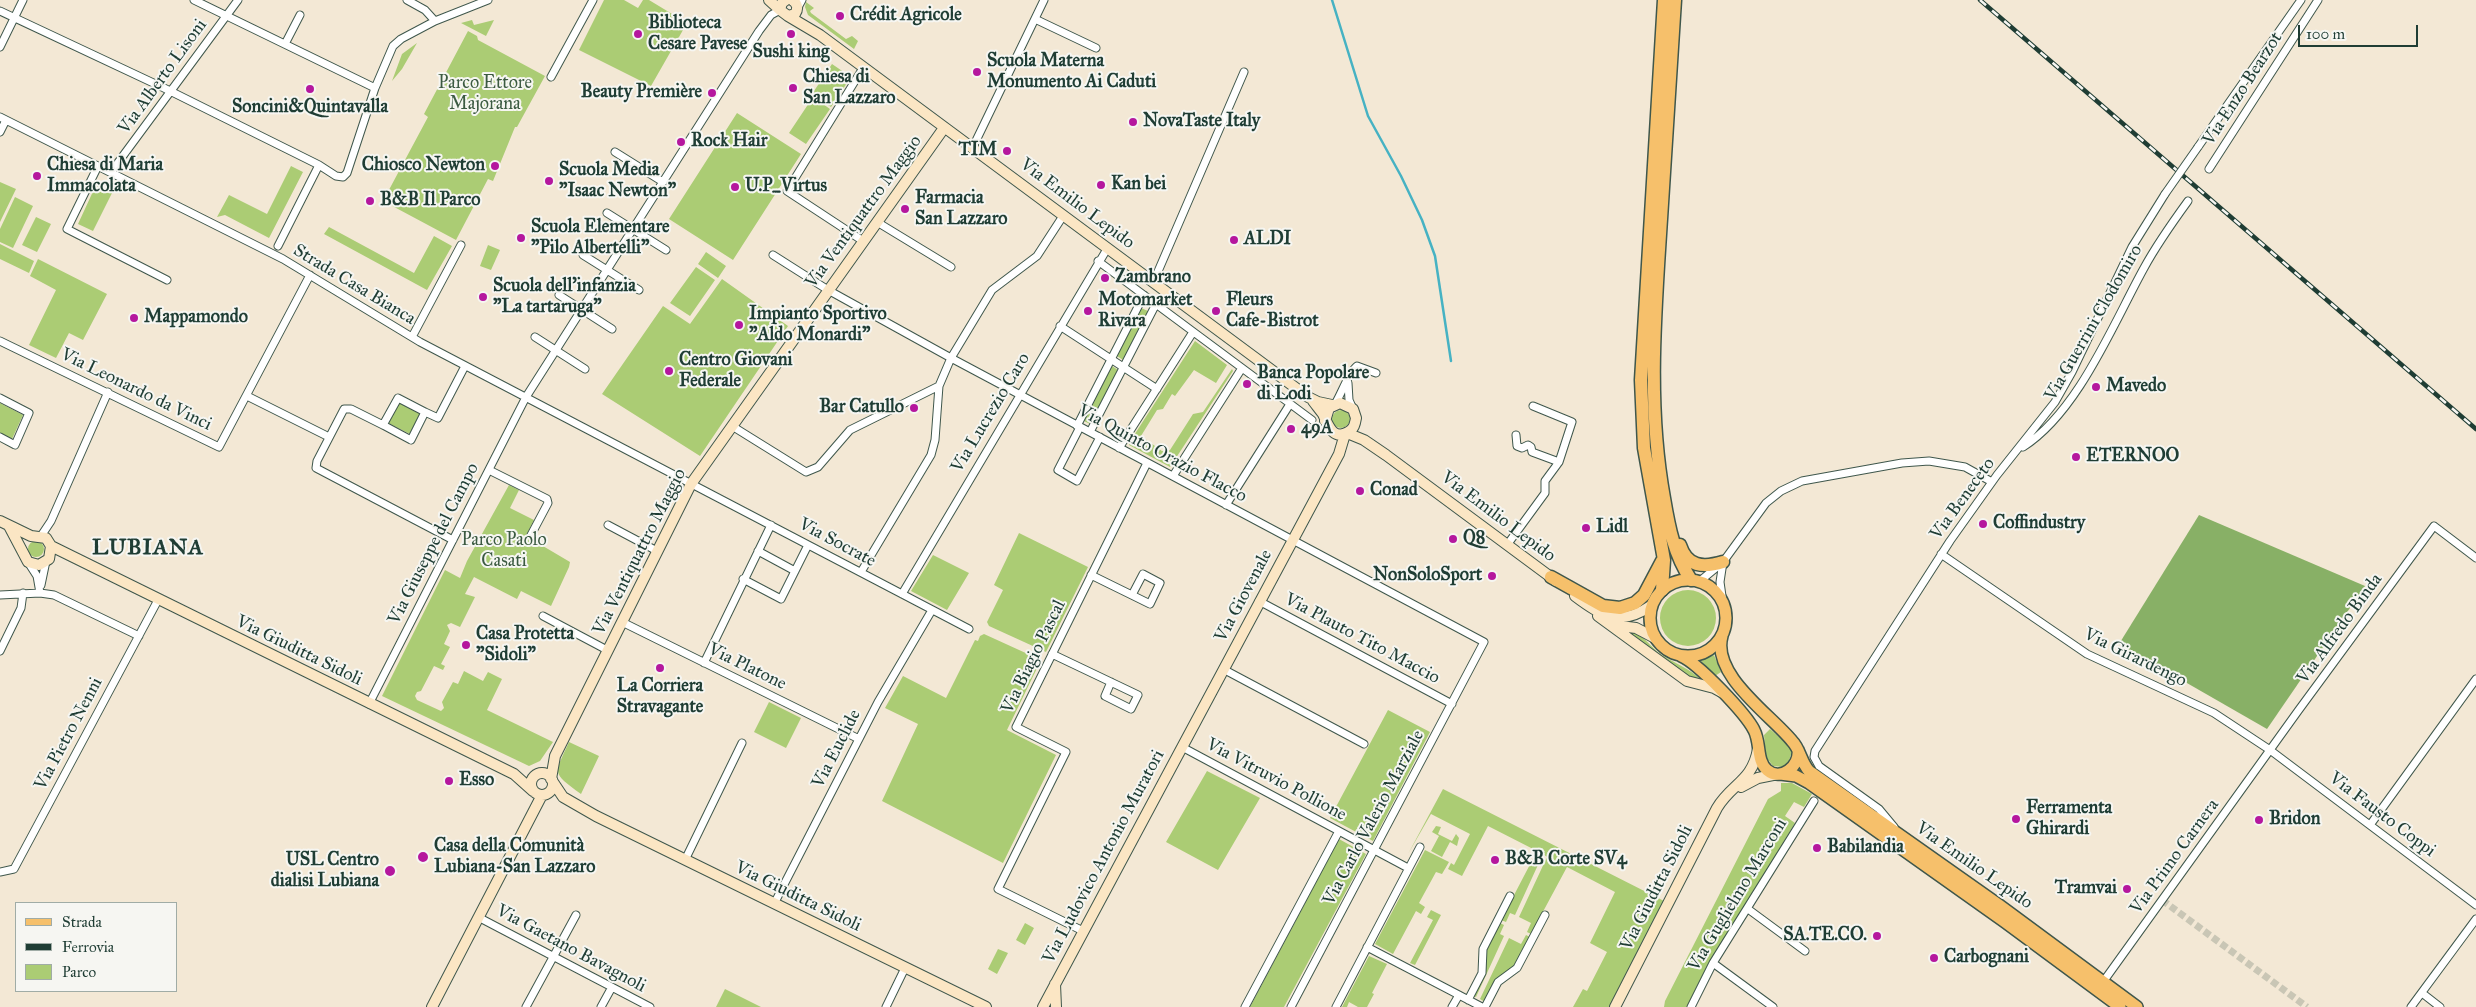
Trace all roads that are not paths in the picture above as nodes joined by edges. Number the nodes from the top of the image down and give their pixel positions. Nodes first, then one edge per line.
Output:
1 (23, 0) edge
2 (194, 0) edge
3 (238, 0) edge
4 (407, 0) edge
5 (488, 0) edge
6 (593, 0) edge
7 (768, 0) edge
8 (786, 0) edge
9 (1044, 0) edge
10 (1664, 0) edge
11 (1676, 0) edge
12 (2301, 0) edge
13 (2318, 0) edge
14 (797, 3) edge
15 (783, 9) edge
16 (0, 11) edge
17 (300, 14) dead end
18 (227, 16) junction
19 (14, 18) junction
20 (1035, 19) junction
21 (435, 21) junction
22 (820, 35) junction
23 (285, 44) junction
24 (0, 47) edge
25 (1096, 48) dead end
26 (863, 68) junction
27 (1244, 72) dead end
28 (551, 77) dead end
29 (375, 88) junction
30 (171, 92) junction
31 (3, 118) edge
32 (944, 128) junction
33 (0, 132) edge
34 (972, 149) junction
35 (615, 152) dead end
36 (319, 165) junction
37 (98, 166) junction
38 (2209, 169) dead end
39 (111, 172) junction
40 (662, 182) junction
41 (2188, 201) dead end
42 (607, 213) dead end
43 (1656, 215) junction
44 (1063, 216) junction
45 (876, 222) junction
46 (633, 229) junction
47 (863, 241) junction
48 (461, 245) dead end
49 (278, 246) dead end
50 (1107, 249) junction
51 (666, 250) dead end
52 (583, 254) dead end
53 (773, 255) dead end
54 (1098, 262) junction
55 (951, 267) dead end
56 (607, 270) junction
57 (310, 275) junction
58 (168, 280) dead end
59 (1153, 283) junction
60 (639, 290) dead end
61 (828, 290) junction
62 (1144, 295) junction
63 (559, 296) dead end
64 (1156, 304) junction
65 (582, 310) junction
66 (1060, 326) junction
67 (612, 329) dead end
68 (1193, 332) junction
69 (412, 337) junction
70 (535, 337) dead end
71 (0, 341) edge
72 (556, 350) junction
73 (951, 358) junction
74 (1111, 359) junction
75 (465, 366) junction
76 (1123, 367) junction
77 (1242, 368) junction
78 (586, 369) dead end
79 (1376, 373) dead end
80 (1348, 380) junction
81 (939, 386) junction
82 (1157, 389) junction
83 (108, 392) junction
84 (1019, 394) junction
85 (247, 396) junction
86 (526, 397) junction
87 (0, 398) edge
88 (1313, 401) junction
89 (1290, 404) junction
90 (1334, 404) junction
91 (1534, 406) dead end
92 (1353, 409) junction
93 (425, 412) junction
94 (1312, 420) dead end
95 (1356, 424) junction
96 (383, 425) junction
97 (732, 426) junction
98 (1078, 426) junction
99 (1327, 426) junction
100 (1090, 432) junction
101 (1346, 433) junction
102 (1516, 435) dead end
103 (0, 437) edge
104 (329, 437) junction
105 (1100, 438) junction
106 (1119, 448) junction
107 (2016, 451) junction
108 (1384, 453) junction
109 (1334, 460) junction
110 (1559, 462) junction
111 (1147, 463) junction
112 (489, 470) junction
113 (1172, 476) junction
114 (1992, 482) junction
115 (691, 484) junction
116 (1664, 495) junction
117 (1226, 505) junction
118 (4, 524) edge
119 (608, 525) dead end
120 (771, 526) junction
121 (531, 535) dead end
122 (36, 536) junction
123 (453, 540) junction
124 (1292, 540) junction
125 (808, 545) junction
126 (1507, 545) junction
127 (22, 547) junction
128 (1662, 548) junction
129 (657, 551) junction
130 (758, 551) junction
131 (49, 554) junction
132 (1942, 554) junction
133 (2476, 558) edge
134 (28, 562) junction
135 (1723, 562) junction
136 (795, 571) junction
137 (861, 572) junction
138 (1091, 575) junction
139 (1550, 577) junction
140 (743, 579) junction
141 (1695, 581) junction
142 (1662, 590) junction
143 (40, 592) junction
144 (23, 593) junction
145 (902, 594) junction
146 (0, 595) edge
147 (1132, 595) junction
148 (158, 600) junction
149 (1259, 601) junction
150 (1723, 602) junction
151 (1652, 605) junction
152 (1592, 608) junction
153 (932, 610) junction
154 (543, 616) dead end
155 (622, 622) junction
156 (1611, 625) junction
157 (969, 629) dead end
158 (138, 636) junction
159 (1722, 636) junction
160 (1655, 638) junction
161 (1484, 642) joint
162 (607, 650) junction
163 (0, 651) edge
164 (1052, 654) junction
165 (1677, 655) junction
166 (704, 663) junction
167 (1223, 669) junction
168 (2476, 679) edge
169 (1111, 682) junction
170 (1723, 694) junction
171 (369, 704) junction
172 (1452, 704) junction
173 (859, 740) junction
174 (1759, 743) junction
175 (742, 744) dead end
176 (1364, 744) dead end
177 (1182, 746) junction
178 (1797, 747) junction
179 (2270, 750) junction
180 (555, 756) junction
181 (514, 774) junction
182 (538, 774) junction
183 (1780, 774) junction
184 (552, 780) junction
185 (1735, 789) junction
186 (538, 794) junction
187 (1814, 801) dead end
188 (596, 816) junction
189 (2370, 824) junction
190 (1339, 831) junction
191 (1908, 841) junction
192 (1420, 847) dead end
193 (1374, 850) junction
194 (685, 860) junction
195 (1408, 868) junction
196 (0, 872) edge
197 (1510, 896) dead end
198 (774, 904) junction
199 (2476, 905) edge
200 (1748, 908) junction
201 (1545, 915) dead end
202 (576, 916) dead end
203 (478, 917) junction
204 (2476, 919) edge
205 (1083, 931) junction
206 (1367, 947) junction
207 (1805, 951) dead end
208 (553, 956) junction
209 (1713, 964) junction
210 (905, 968) junction
211 (2103, 982) junction
212 (1055, 983) junction
213 (612, 987) junction
214 (2422, 993) junction
215 (1459, 995) junction
216 (1468, 1000) junction
217 (432, 1007) edge
218 (526, 1007) edge
219 (601, 1007) edge
220 (650, 1007) edge
221 (886, 1007) edge
222 (986, 1007) edge
223 (1043, 1007) edge
224 (1056, 1007) edge
225 (1245, 1007) edge
226 (1291, 1007) edge
227 (1336, 1007) edge
228 (1452, 1007) edge
229 (1484, 1007) edge
230 (1615, 1007) edge
231 (1691, 1007) edge
232 (1773, 1007) edge
233 (2120, 1007) edge
234 (2137, 1007) edge
235 (2411, 1007) edge
236 (2440, 1007) edge

1 - 19 street
2 - 18 street
3 - 18 street, Via Alberto Lisoni
4 - 21 street
5 - 21 street
6 - 28 street
7 - 15 street, Via Emilio Lepido
8 - 15 street
9 - 20 street
10 - 43 highway
11 - 43 highway
12 - 107 street, Via Beneceto, bridge
13 - 38 street, Via Enzo Bearzot
14 - 15 street, Via Emilio Lepido
14 - 22 street, Via Emilio Lepido
15 - 22 street, Via Emilio Lepido
15 - 40 street, Via Giuseppe del Campo
16 - 19 street
17 - 23 street
18 - 23 street
18 - 30 street, Via Alberto Lisoni
19 - 24 street
19 - 30 street
20 - 25 street
20 - 34 street
21 - 29 street
22 - 26 street, Via Emilio Lepido
23 - 29 street
26 - 32 street, Via Emilio Lepido
26 - 47 street
27 - 59 street
29 - 36 street
30 - 36 street
30 - 39 street, Via Alberto Lisoni
31 - 33 street
31 - 37 street, Strada Casa Bianca
32 - 34 street, Via Emilio Lepido
32 - 45 street, Via Ventiquattro Maggio
34 - 44 street, Via Emilio Lepido
35 - 40 street
36 - 49 street
37 - 39 street, Strada Casa Bianca
37 - 58 street
39 - 57 street, Strada Casa Bianca
40 - 46 street, Via Giuseppe del Campo
41 - 107 street, Via Guerrini Clodomiro
42 - 46 street
43 - 116 highway
43 - 128 highway
44 - 50 street, Via Emilio Lepido
44 - 73 street
45 - 47 street, Via Ventiquattro Maggio
45 - 55 street
46 - 51 street
46 - 56 street, Via Giuseppe del Campo
47 - 61 street, Via Ventiquattro Maggio
48 - 69 street
50 - 54 street, Via Lucrezio Caro
50 - 59 street, Via Emilio Lepido
52 - 56 street
53 - 61 street, Via Quinto Orazio Flacco
54 - 62 street, Via Emilio Lepido
54 - 66 street, Via Lucrezio Caro
56 - 60 street
56 - 65 street, Via Giuseppe del Campo
57 - 69 street, Strada Casa Bianca
57 - 85 street, Via Leonardo da Vinci
59 - 88 street, Via Emilio Lepido
61 - 73 street, Via Quinto Orazio Flacco
61 - 97 street, Via Ventiquattro Maggio
62 - 64 street, Via Emilio Lepido
62 - 74 street
63 - 65 street
64 - 68 street, Via Emilio Lepido
64 - 76 street
65 - 67 street
65 - 72 street, Via Giuseppe del Campo
66 - 74 street
66 - 84 street, Via Lucrezio Caro
68 - 77 street, Via Emilio Lepido
68 - 82 street
69 - 75 street, Strada Casa Bianca
70 - 72 street
71 - 83 street, Via Leonardo da Vinci
72 - 78 street
72 - 86 street, Via Giuseppe del Campo
73 - 81 street
73 - 84 street, Via Quinto Orazio Flacco
74 - 76 street
74 - 98 street
75 - 86 street, Strada Casa Bianca
75 - 93 street
76 - 82 street
76 - 100 street
77 - 89 street, Via Emilio Lepido
77 - 113 street
79 - 80 street
80 - 90 street
80 - 92 street
81 - 97 street
81 - 137 street
82 - 106 street
83 - 85 street, Via Leonardo da Vinci
83 - 122 street
84 - 98 street, Via Quinto Orazio Flacco
84 - 145 street, Via Lucrezio Caro
85 - 104 street
86 - 112 street, Via Giuseppe del Campo
86 - 115 street, Strada Casa Bianca
87 - 103 street
88 - 90 street
88 - 99 street
89 - 94 street, Via Emilio Lepido
89 - 117 street
90 - 92 street
90 - 99 street
91 - 110 street
92 - 95 street, Via Emilio Lepido
93 - 96 street
93 - 96 street
95 - 101 street
95 - 108 street, Via Emilio Lepido
96 - 104 street
97 - 115 street, Via Ventiquattro Maggio
98 - 100 street, Via Quinto Orazio Flacco
98 - 105 street
99 - 101 street, Via Emilio Lepido
99 - 109 street
100 - 105 street, Via Quinto Orazio Flacco
101 - 108 street, Via Emilio Lepido
101 - 109 street, Via Giovenale
102 - 110 street
104 - 123 street
105 - 106 street, Via Quinto Orazio Flacco
106 - 111 street, Via Quinto Orazio Flacco
107 - 114 street, Via Beneceto
108 - 126 street, Via Emilio Lepido
109 - 124 street, Via Giovenale
110 - 126 street
111 - 113 street, Via Quinto Orazio Flacco
111 - 138 street, Via Biagio Pascal
112 - 121 street
112 - 123 street, Via Giuseppe del Campo
113 - 117 street, Via Quinto Orazio Flacco
114 - 132 street, Via Beneceto
114 - 135 street
115 - 120 street, Via Socrate
115 - 129 street, Via Ventiquattro Maggio
116 - 135 highway
116 - 141 highway
117 - 124 street, Via Quinto Orazio Flacco
118 - 122 street, Via Giuditta Sidoli
118 - 127 street, Via Giuditta Sidoli
119 - 129 street
120 - 125 street, Via Socrate
120 - 130 street
122 - 127 street
122 - 131 street, Via Giuditta Sidoli
123 - 171 street, Via Giuseppe del Campo
124 - 149 street, Via Giovenale
124 - 161 street, Via Quinto Orazio Flacco
125 - 136 street
125 - 137 street, Via Socrate
126 - 139 street, Via Emilio Lepido
127 - 134 street, Via Giuditta Sidoli
128 - 139 highway
128 - 142 highway
129 - 155 street, Via Ventiquattro Maggio
130 - 136 street
130 - 140 street
131 - 134 street, Via Giuditta Sidoli
131 - 143 street
131 - 148 street, Via Giuditta Sidoli
132 - 179 street, Via Girardengo
132 - 191 street, Via Beneceto
133 - 179 street, Via Alfredo Binda
134 - 143 street
135 - 141 street
135 - 150 street
136 - 140 street
137 - 145 street, Via Socrate
138 - 147 street
138 - 164 street, Via Biagio Pascal
139 - 152 street, Via Emilio Lepido
140 - 166 street
141 - 142 main road
141 - 150 main road
142 - 151 main road
143 - 144 street
143 - 158 street
144 - 146 street
144 - 163 street
145 - 153 street, Via Socrate
147 - 147 street
148 - 158 street, Via Pietro Nenni
148 - 171 street, Via Giuditta Sidoli
149 - 167 street, Via Giovenale
149 - 172 street, Via Plauto Tito Maccio
150 - 159 main road
151 - 152 street, Via Emilio Lepido
151 - 160 main road
152 - 156 street, Via Emilio Lepido
153 - 157 street, Via Socrate
153 - 173 street, Via Euclide
154 - 162 street
155 - 162 street, Via Ventiquattro Maggio
155 - 166 street, Via Platone
156 - 160 street
156 - 170 street, Via Emilio Lepido
158 - 196 street, Via Pietro Nenni
159 - 165 main road
159 - 178 main road, Via Emilio Lepido
160 - 165 main road
161 - 172 street, Via Carlo Valerio Marziale
162 - 180 street, Via Ventiquattro Maggio
164 - 169 street
164 - 205 street, Via Biagio Pascal
165 - 170 main road, Via Emilio Lepido
166 - 173 street, Via Platone
167 - 176 street
167 - 177 street, Via Giovenale
168 - 189 street
169 - 169 street
170 - 174 main road, Via Emilio Lepido
171 - 181 street, Via Giuditta Sidoli
172 - 193 street, Via Carlo Valerio Marziale
173 - 198 street, Via Euclide
174 - 183 main road, Via Emilio Lepido
174 - 185 street, Via Giuditta Sidoli
175 - 194 street
177 - 190 street, Via Vitruvio Pollione
177 - 205 street, Via Ludovico Antonio Muratori
178 - 183 main road
178 - 191 main road, Via Emilio Lepido
179 - 189 street, Via Fausto Coppi
179 - 211 street, Via Primo Carnera
180 - 182 street, Via Ventiquattro Maggio
180 - 184 street, Via Ventiquattro Maggio
181 - 182 street, Via Giuditta Sidoli
181 - 186 street, Via Giuditta Sidoli
182 - 184 street, Via Giuditta Sidoli
182 - 186 street
183 - 185 street, Via Giuditta Sidoli
183 - 233 main road, Via Emilio Lepido
184 - 186 street
184 - 188 street, Via Giuditta Sidoli
185 - 230 street, Via Giuditta Sidoli
186 - 188 street, Via Giuditta Sidoli
186 - 203 street
187 - 200 street, Via Guglielmo Marconi
188 - 194 street, Via Giuditta Sidoli
189 - 199 street, Via Fausto Coppi
190 - 193 street, Via Vitruvio Pollione
190 - 225 street
191 - 211 main road, Via Emilio Lepido
192 - 195 street
193 - 195 street, Via Vitruvio Pollione
193 - 226 street, Via Carlo Valerio Marziale
194 - 198 street, Via Giuditta Sidoli
195 - 206 street
197 - 216 street
198 - 210 street, Via Giuditta Sidoli
200 - 207 street
200 - 209 street, Via Guglielmo Marconi
201 - 229 street
202 - 208 street
203 - 208 street, Via Gaetano Bavagnoli
203 - 217 street
204 - 214 street
205 - 212 street, Via Ludovico Antonio Muratori
206 - 215 street
206 - 227 street
208 - 213 street, Via Gaetano Bavagnoli
208 - 218 street
209 - 231 street, Via Guglielmo Marconi
209 - 232 street
210 - 221 street
210 - 222 street, Via Giuditta Sidoli
211 - 234 main road, Via Emilio Lepido
212 - 223 street, Via Ludovico Antonio Muratori
212 - 224 street, Via Ludovico Antonio Muratori
213 - 219 street
213 - 220 street, Via Gaetano Bavagnoli
214 - 235 street
214 - 236 street
215 - 216 street
215 - 228 street
216 - 229 street

